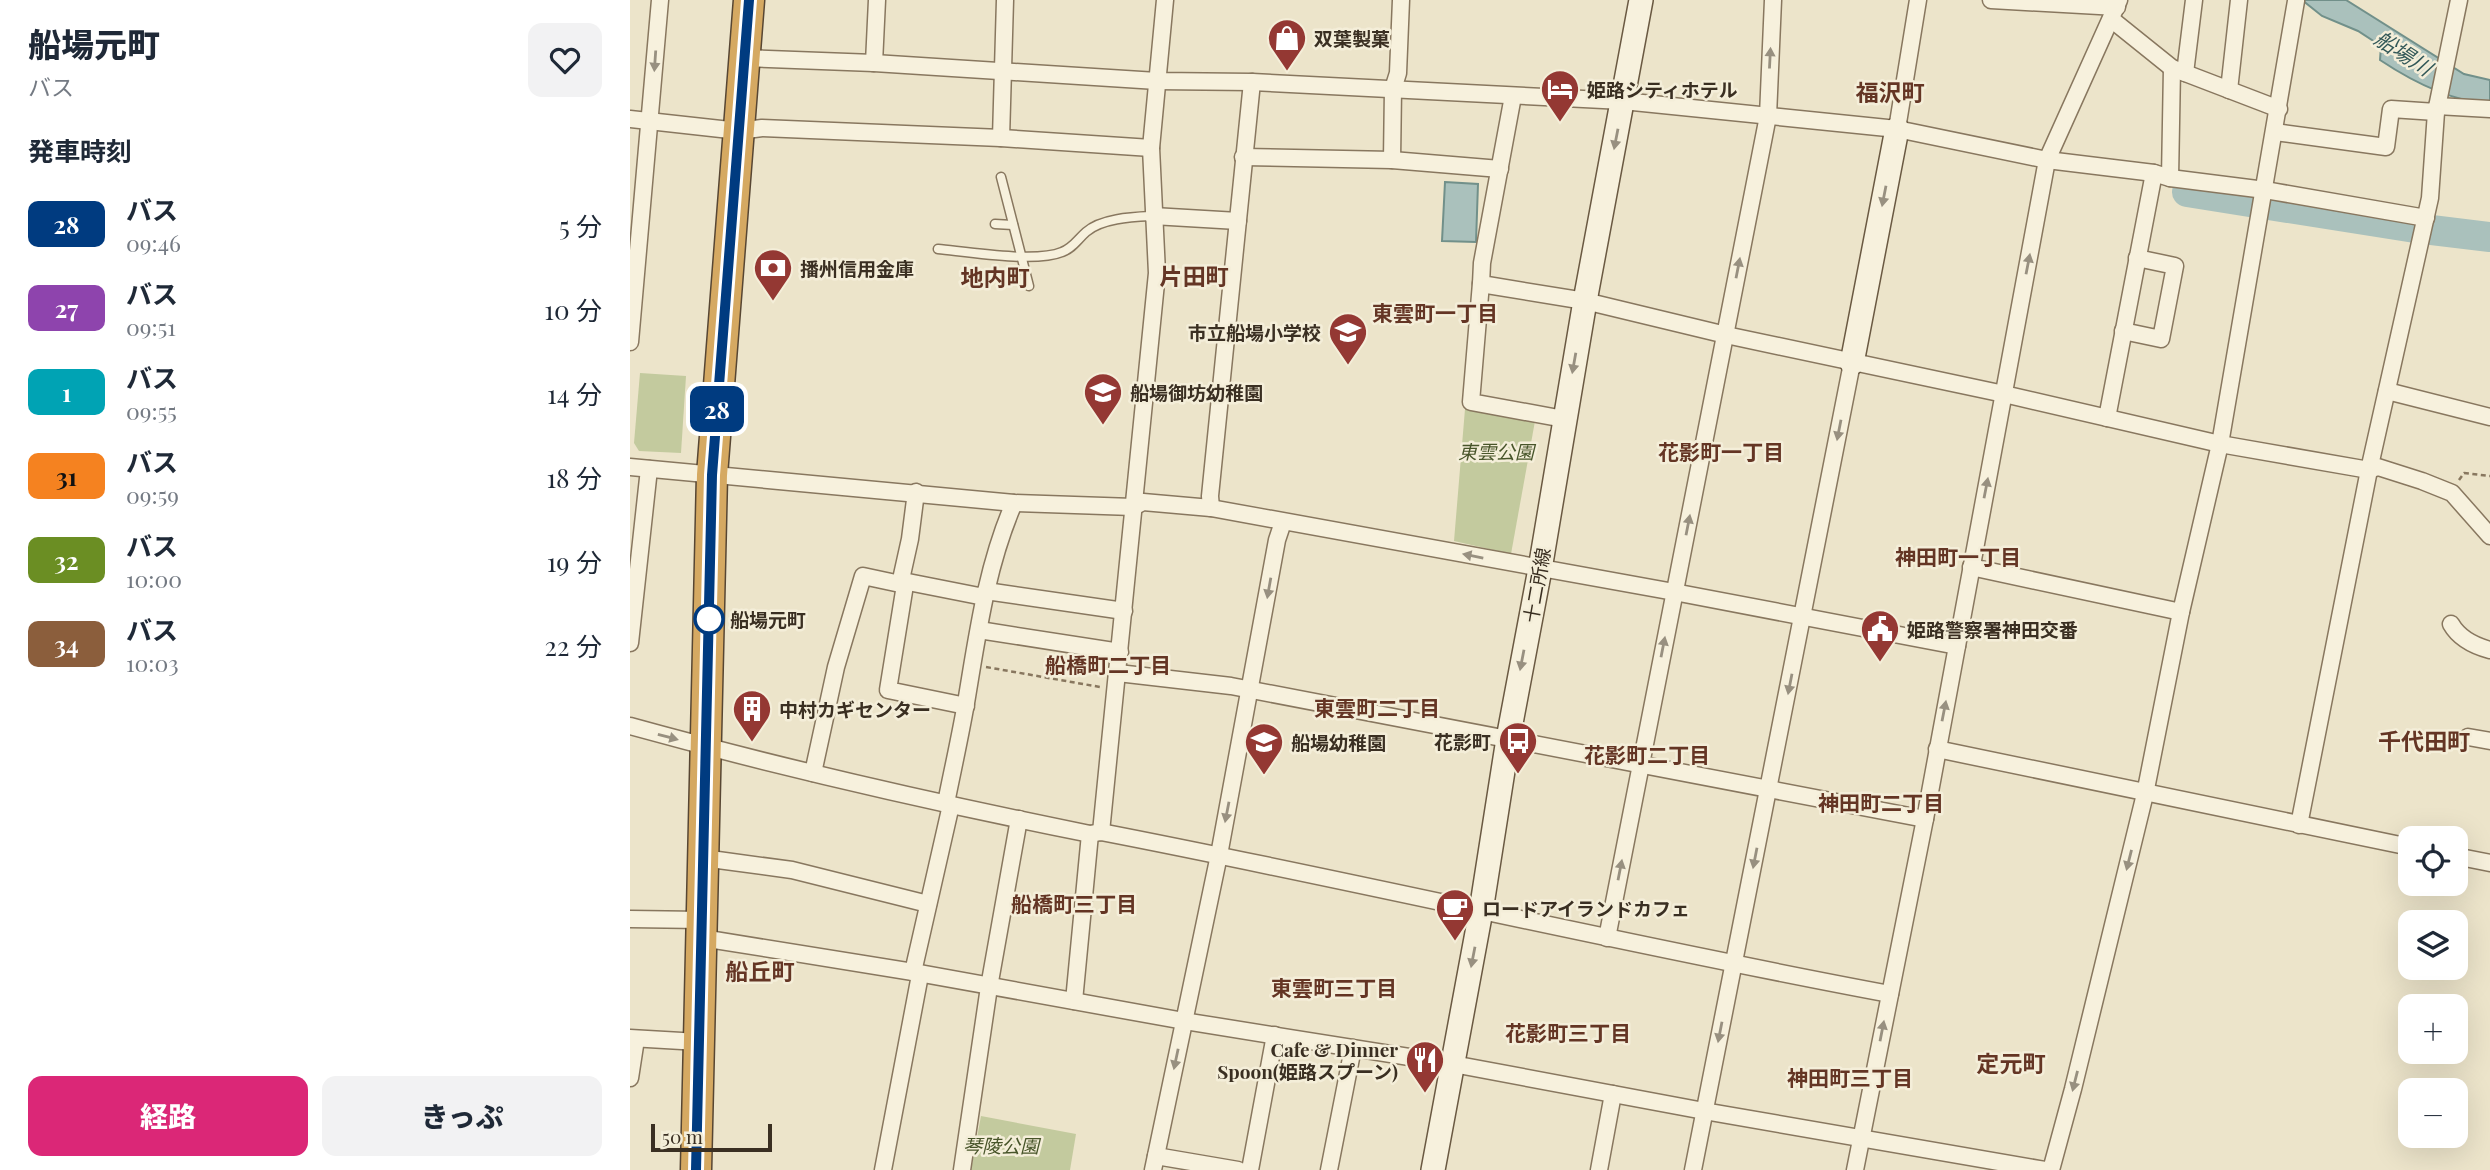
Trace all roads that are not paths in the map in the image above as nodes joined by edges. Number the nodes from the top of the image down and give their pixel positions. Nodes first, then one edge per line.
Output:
1 (660, 0) edge
2 (749, 0) edge
3 (877, 0) edge
4 (1005, 0) edge
5 (1165, 0) edge
6 (1401, 0) edge
7 (1641, 0) edge
8 (1773, 0) edge
9 (1918, 0) edge
10 (1991, 0) edge
11 (2194, 0) edge
12 (2239, 0) edge
13 (2459, 0) edge
14 (2296, 1) edge
15 (2115, 9) edge
16 (745, 58) junction
17 (874, 63) junction
18 (2178, 71) junction
19 (1003, 72) junction
20 (1157, 81) junction
21 (1252, 82) junction
22 (1393, 89) junction
23 (2229, 90) junction
24 (1513, 96) junction
25 (1623, 101) junction
26 (2437, 106) junction
27 (2279, 109) junction
28 (2490, 109) edge
29 (1768, 116) junction
30 (630, 119) edge
31 (651, 121) junction
32 (1897, 129) junction
33 (739, 131) junction
34 (2275, 132) junction
35 (1001, 141) junction
36 (1150, 148) junction
37 (1243, 157) junction
38 (1392, 160) junction
39 (2047, 160) junction
40 (1500, 169) junction
41 (2154, 173) junction
42 (1001, 177) dead end
43 (2170, 178) junction
44 (2265, 190) junction
45 (636, 203) edge
46 (1153, 216) junction
47 (2426, 218) junction
48 (1238, 221) junction
49 (995, 224) dead end
50 (1013, 225) junction
51 (938, 249) dead end
52 (1021, 257) junction
53 (2137, 258) junction
54 (1481, 283) junction
55 (1029, 286) dead end
56 (1585, 301) junction
57 (2123, 331) junction
58 (1726, 335) junction
59 (630, 342) edge
60 (1852, 363) junction
61 (2387, 391) junction
62 (2004, 394) junction
63 (2490, 416) edge
64 (1564, 418) junction
65 (2107, 418) junction
66 (2220, 444) junction
67 (630, 467) edge
68 (649, 469) junction
69 (2369, 470) junction
70 (712, 475) junction
71 (916, 492) junction
72 (1014, 503) junction
73 (1133, 507) junction
74 (1211, 508) junction
75 (1283, 522) junction
76 (2490, 537) edge
77 (1971, 567) junction
78 (1540, 569) junction
79 (902, 585) junction
80 (1674, 592) junction
81 (985, 594) junction
82 (1124, 611) junction
83 (2181, 612) junction
84 (1803, 617) junction
85 (2451, 624) dead end
86 (979, 630) junction
87 (630, 643) edge
88 (1956, 646) junction
89 (2490, 650) edge
90 (1120, 652) junction
91 (1118, 673) junction
92 (1250, 690) junction
93 (966, 706) junction
94 (630, 726) edge
95 (2469, 737) dead end
96 (1508, 739) junction
97 (2490, 741) edge
98 (706, 747) junction
99 (1937, 749) junction
100 (1640, 764) junction
101 (813, 773) junction
102 (1768, 791) junction
103 (2145, 793) junction
104 (948, 804) junction
105 (1019, 819) junction
106 (1925, 819) junction
107 (2300, 825) junction
108 (1096, 833) junction
109 (2398, 845) edge
110 (1219, 855) junction
111 (703, 858) junction
112 (2468, 859) edge
113 (2490, 863) edge
114 (928, 904) junction
115 (1481, 911) junction
116 (630, 919) edge
117 (702, 929) junction
118 (1607, 937) junction
119 (1734, 965) junction
120 (917, 973) junction
121 (989, 987) junction
122 (1890, 994) junction
123 (1074, 1001) junction
124 (1184, 1021) junction
125 (1275, 1035) junction
126 (633, 1039) edge
127 (699, 1042) junction
128 (1353, 1048) junction
129 (1453, 1064) junction
130 (630, 1077) edge
131 (1613, 1094) junction
132 (1704, 1111) junction
133 (1860, 1139) junction
134 (1155, 1163) edge
135 (696, 1170) edge
136 (883, 1170) edge
137 (962, 1170) edge
138 (1238, 1170) edge
139 (1250, 1170) edge
140 (1329, 1170) edge
141 (1433, 1170) edge
142 (1599, 1170) edge
143 (1693, 1170) edge
144 (1854, 1170) edge
145 (2045, 1170) edge
146 (2051, 1170) edge

1 -> 31 street
2 - 16 highway
3 - 17 street
4 - 19 street
5 - 20 street
6 - 22 street
7 - 25 street, 十二所線
29 -> 8 street
9 - 32 street
10 - 15 street
11 - 18 street
12 - 23 street
13 - 26 street
14 - 27 street
15 - 18 street
15 - 39 street
16 - 17 street
16 - 33 highway
17 - 19 street
18 - 23 street
18 - 43 street
19 - 20 street
19 - 35 street
20 - 21 street
20 - 36 street
21 - 22 street
21 - 37 street
22 - 24 street
22 - 38 street
23 - 27 street
24 - 25 street
24 - 40 street
25 - 29 street
25 -> 56 street, 十二所線
26 - 28 street
26 - 34 street
26 - 47 street
27 - 34 street
29 - 32 street
58 -> 29 street
30 - 31 street
31 - 33 street
31 - 45 street
32 - 39 street
32 -> 60 street
33 - 35 street
33 - 70 highway
34 - 44 street
35 - 36 street
36 - 46 street
37 - 38 street
37 - 48 street
38 - 40 street
39 - 41 street
62 -> 39 street
40 - 54 street
41 - 43 street
41 - 53 street
42 - 50 lane
43 - 44 street
44 - 47 street
44 - 66 street
45 - 59 street
46 - 48 street
46 - 52 lane
46 - 73 street
47 - 61 street
48 - 74 street
49 - 50 lane
50 - 52 lane
51 - 52 lane
52 - 55 lane
53 - 57 street
53 - 57 street
54 - 56 street
54 - 64 street
56 - 58 street
56 -> 64 street, 十二所線
57 - 65 street
58 - 60 street
80 -> 58 street
60 - 62 street
60 -> 84 street
61 - 63 street
61 - 69 street
62 - 65 street
77 -> 62 street
64 - 78 street, 十二所線
65 - 66 street
66 - 69 street
66 - 83 street
67 - 68 street
68 - 70 street
68 - 87 street
69 - 76 street
69 - 107 street
70 - 71 street
70 - 98 highway
71 - 72 street
71 - 79 street
72 - 73 street
72 - 81 street
73 - 74 street
73 - 82 street
74 - 75 street
78 -> 75 street
75 -> 92 street
77 - 83 street
77 - 88 street
78 - 80 street
78 -> 96 street, 十二所線
79 - 81 street
79 - 93 street
79 - 101 street
80 - 84 street
100 -> 80 street
81 - 82 street
81 - 86 street
82 - 90 street
83 - 103 street
84 - 88 street
84 -> 102 street
85 - 89 street
86 - 90 street
86 - 93 street
99 -> 88 street
90 - 91 street
91 - 92 street
91 - 108 street
92 - 96 street
92 -> 110 street
93 - 104 street
94 -> 98 street
95 - 97 street
96 - 100 street
96 - 115 street, 十二所線
98 - 101 street
98 - 111 highway
99 - 103 street
99 - 106 street
100 - 102 street
118 -> 100 street
101 - 104 street
102 - 106 street
102 -> 119 street
103 - 107 street
103 -> 146 street
104 - 105 street
104 - 114 street
105 - 108 street
105 - 121 street
106 - 122 street
107 - 109 street
108 - 110 street
108 - 123 street
110 - 115 street
110 - 124 street
111 - 114 street
111 - 117 highway
112 - 113 street
114 - 120 street
115 - 118 street
115 -> 129 street, 十二所線
116 - 117 street
117 - 120 street
117 - 127 highway
118 - 119 street
119 - 122 street
119 -> 132 street
120 - 121 street
120 - 136 street
121 - 123 street
121 - 137 street
133 -> 122 street
123 - 124 street
124 - 125 street
124 -> 134 street
125 - 128 street
125 - 139 street
126 - 127 street
126 - 130 street
127 - 135 highway
128 - 129 street
128 - 140 street
129 - 131 street
129 - 141 street, 十二所線
131 - 132 street
131 - 142 street
132 - 133 street
132 - 143 street
133 - 144 street
133 - 145 street
134 - 138 street

